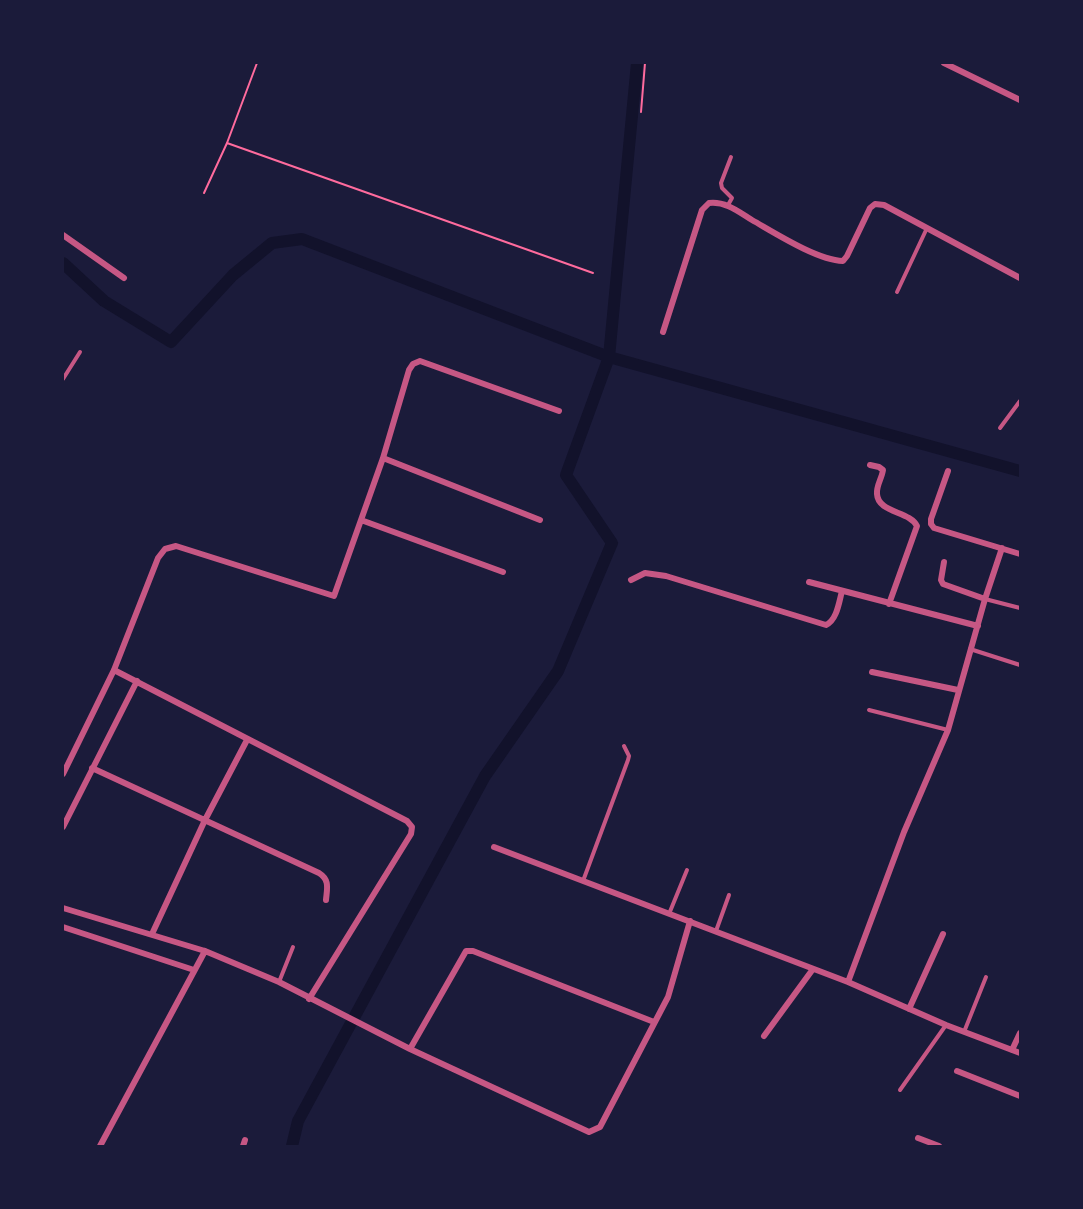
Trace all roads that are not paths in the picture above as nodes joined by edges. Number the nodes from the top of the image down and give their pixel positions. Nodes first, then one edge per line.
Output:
1 (945, 63) edge
2 (1020, 100) edge
3 (731, 157) dead end
4 (728, 205) junction
5 (927, 228) junction
6 (63, 235) edge
7 (124, 278) dead end
8 (1020, 278) edge
9 (897, 292) dead end
10 (663, 332) dead end
11 (80, 352) dead end
12 (63, 379) edge
13 (1020, 401) edge
14 (559, 411) dead end
15 (1000, 428) dead end
16 (382, 458) junction
17 (870, 465) dead end
18 (948, 471) dead end
19 (361, 520) junction
20 (540, 520) dead end
21 (1002, 548) junction
22 (1019, 551) edge
23 (944, 562) dead end
24 (503, 572) dead end
25 (631, 580) dead end
26 (809, 582) dead end
27 (842, 591) junction
28 (985, 598) junction
29 (890, 604) junction
30 (1020, 609) edge
31 (978, 626) junction
32 (970, 649) junction
33 (1020, 665) edge
34 (114, 670) junction
35 (872, 672) dead end
36 (136, 681) junction
37 (958, 690) junction
38 (869, 710) dead end
39 (948, 730) junction
40 (248, 740) junction
41 (624, 746) dead end
42 (92, 768) junction
43 (63, 774) edge
44 (205, 819) junction
45 (63, 827) edge
46 (494, 847) dead end
47 (687, 870) dead end
48 (583, 881) junction
49 (729, 895) dead end
50 (326, 900) dead end
51 (63, 908) edge
52 (669, 914) junction
53 (690, 921) junction
54 (63, 927) edge
55 (716, 931) junction
56 (152, 933) junction
57 (943, 934) dead end
58 (293, 947) dead end
59 (205, 951) junction
60 (813, 969) junction
61 (194, 970) junction
62 (986, 977) dead end
63 (279, 982) junction
64 (848, 982) junction
65 (309, 999) junction
66 (909, 1009) junction
67 (654, 1022) junction
68 (946, 1025) junction
69 (964, 1032) junction
70 (1020, 1033) edge
71 (764, 1036) dead end
72 (410, 1049) junction
73 (1012, 1050) junction
74 (1020, 1053) edge
75 (957, 1071) dead end
76 (900, 1090) dead end
77 (1020, 1096) edge
78 (918, 1138) dead end
79 (100, 1146) edge
80 (939, 1146) edge

1 - 2 street
3 - 4 lane
4 - 5 street
4 - 10 street
5 - 8 street
5 - 9 lane
6 - 7 street
11 - 12 lane
13 - 15 lane
14 - 16 street
16 - 19 street
16 - 20 street
17 - 29 street
18 - 21 street
19 - 24 street
19 - 34 street
21 - 22 street
21 - 28 street
23 - 28 street
25 - 27 street
26 - 27 street
27 - 29 street
28 - 30 lane
28 - 31 street
29 - 31 street
31 - 32 street
32 - 33 lane
32 - 37 street
34 - 36 street
34 - 43 street
35 - 37 street
36 - 40 street
36 - 42 street
37 - 39 street
38 - 39 lane
39 - 64 street
40 - 44 street
40 - 65 street
41 - 48 lane
42 - 44 street
42 - 45 street
44 - 50 street
44 - 56 street
46 - 48 street
47 - 52 lane
48 - 52 street
49 - 55 lane
51 - 56 street
52 - 53 street
53 - 55 street
53 - 67 street
54 - 61 street
55 - 60 street
56 - 59 street
57 - 66 street
58 - 63 lane
59 - 61 street
59 - 63 street
60 - 64 street
60 - 71 street
61 - 79 street
62 - 69 lane
63 - 65 street
64 - 66 street
65 - 72 street
66 - 68 street
67 - 72 street
67 - 72 street
68 - 69 street
68 - 76 lane
69 - 73 street
70 - 73 street
73 - 74 street
75 - 77 street
78 - 80 street

